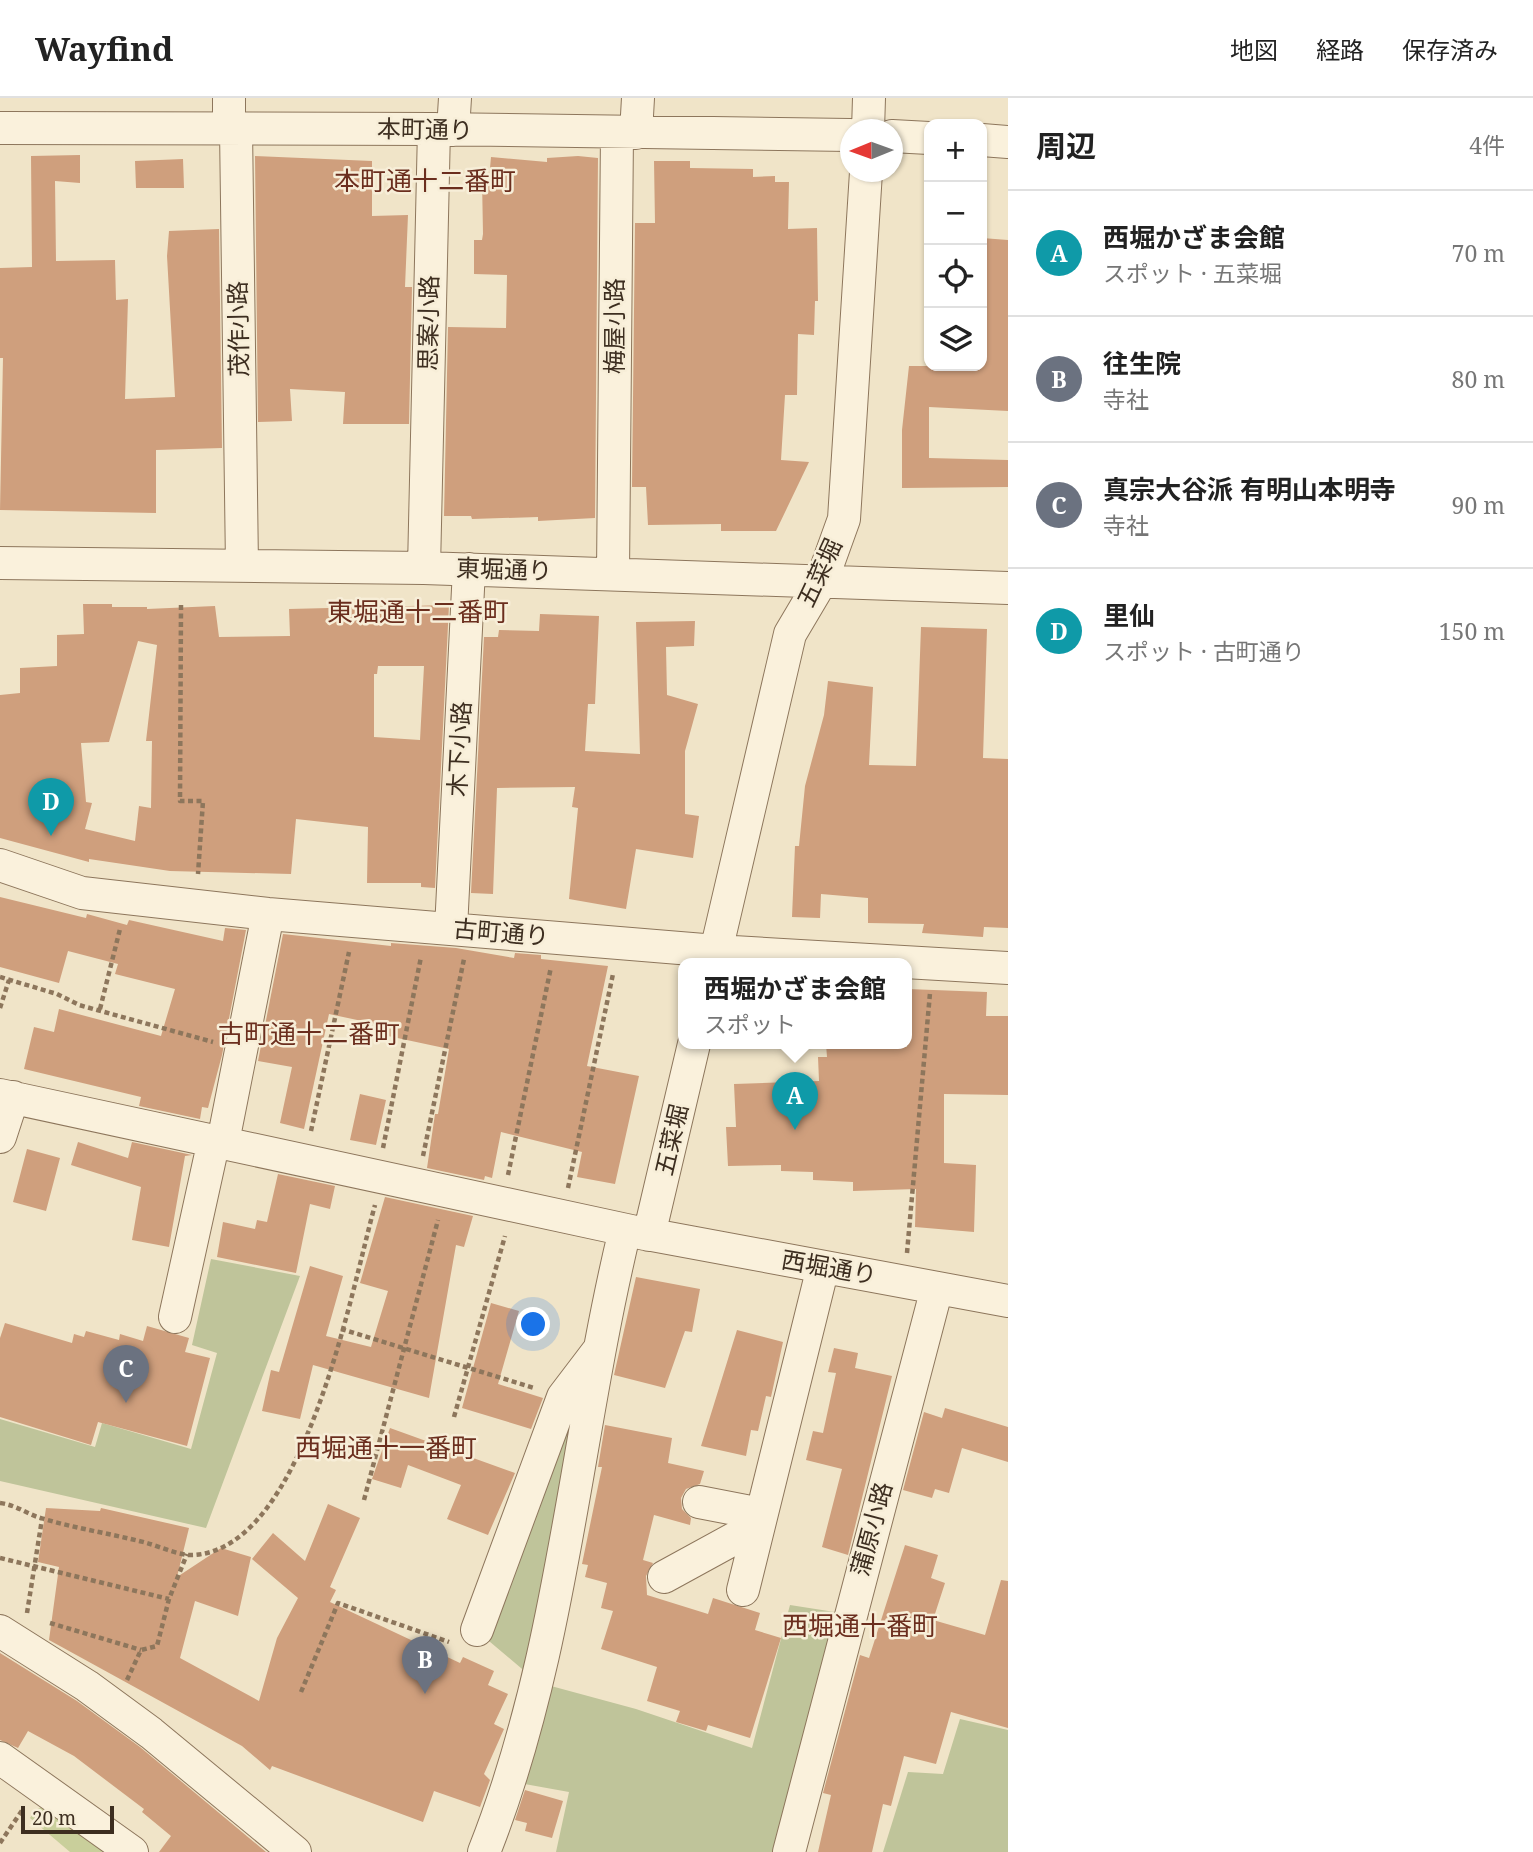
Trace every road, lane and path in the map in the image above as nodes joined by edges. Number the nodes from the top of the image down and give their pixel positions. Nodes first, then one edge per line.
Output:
1 (454, 98) edge
2 (638, 98) edge
3 (869, 98) edge
4 (231, 119) edge
5 (869, 119) edge
6 (0, 128) edge
7 (444, 129) junction
8 (627, 133) junction
9 (840, 135) edge
10 (903, 137) edge
11 (924, 138) edge
12 (987, 140) edge
13 (1008, 142) edge
14 (865, 182) edge
15 (0, 563) edge
16 (242, 566) junction
17 (424, 568) junction
18 (469, 569) junction
19 (613, 574) junction
20 (822, 580) junction
21 (1008, 588) edge
22 (181, 605) dead end
23 (0, 865) edge
24 (198, 874) dead end
25 (128, 898) junction
26 (268, 914) junction
27 (356, 921) junction
28 (450, 929) junction
29 (557, 938) junction
30 (620, 944) junction
31 (714, 958) edge
32 (912, 963) edge
33 (933, 964) junction
34 (1008, 968) edge
35 (0, 977) edge
36 (9, 980) junction
37 (0, 1008) edge
38 (100, 1009) junction
39 (692, 1049) edge
40 (241, 1050) junction
41 (7, 1096) edge
42 (0, 1137) edge
43 (218, 1141) junction
44 (304, 1160) junction
45 (380, 1176) junction
46 (431, 1188) junction
47 (507, 1204) junction
48 (563, 1216) junction
49 (637, 1233) junction
50 (823, 1267) junction
51 (902, 1282) junction
52 (937, 1288) junction
53 (1008, 1301) edge
54 (174, 1317) dead end
55 (341, 1329) junction
56 (601, 1346) junction
57 (469, 1368) junction
58 (563, 1397) junction
59 (454, 1417) dead end
60 (364, 1500) dead end
61 (699, 1502) dead end
62 (0, 1503) edge
63 (42, 1519) junction
64 (760, 1520) junction
65 (187, 1554) junction
66 (0, 1559) edge
67 (33, 1566) junction
68 (664, 1577) dead end
69 (743, 1590) dead end
70 (169, 1599) junction
71 (0, 1631) edge
72 (466, 1631) joint
73 (141, 1650) junction
74 (302, 1692) dead end
75 (115, 1707) junction
76 (0, 1758) edge
77 (39, 1785) junction
78 (0, 1843) edge
79 (132, 1852) edge
80 (295, 1852) edge
81 (484, 1852) edge
82 (789, 1852) edge

1 - 7 street, 思案小路
2 - 8 street, 梅屋小路
3 - 5 street
4 - 6 street, 本町通り
4 - 7 street, 本町通り
4 - 16 street, 茂作小路
7 - 8 street, 本町通り
7 - 17 street, 思案小路
8 - 9 street, 本町通り
8 - 19 street, 梅屋小路
10 - 11 street
12 - 13 street
14 - 20 street, 五菜堀
15 - 16 street, 東堀通り
16 - 17 street, 東堀通り
17 - 18 street, 東堀通り
18 - 19 street, 東堀通り
18 - 28 street, 木下小路
19 - 20 street, 東堀通り
20 - 21 street, 東堀通り
20 - 31 street, 五菜堀
22 - 24 path
23 - 25 street, 古町通り
25 - 26 street, 古町通り
25 - 38 path
26 - 27 street, 古町通り
26 - 40 street
27 - 28 street, 古町通り
27 - 44 path
28 - 29 street, 古町通り
28 - 45 path
28 - 46 path
29 - 30 street, 古町通り
29 - 47 path
30 - 31 street, 古町通り
30 - 48 path
32 - 33 street, 古町通り
33 - 34 street, 古町通り
33 - 51 path
35 - 36 path
36 - 37 path
36 - 38 path
38 - 40 path
39 - 49 street, 五菜堀
40 - 43 street
41 - 42 street
41 - 43 street, 西堀通り
43 - 44 street, 西堀通り
43 - 54 street
44 - 45 street, 西堀通り
45 - 46 street, 西堀通り
45 - 55 path
46 - 47 street, 西堀通り
46 - 60 path
47 - 48 street, 西堀通り
47 - 57 path
48 - 49 street, 西堀通り
49 - 50 street, 西堀通り
49 - 56 street, 五菜堀
50 - 51 street, 西堀通り
50 - 64 street
51 - 52 street, 西堀通り
52 - 53 street, 西堀通り
52 - 82 street, 蒲原小路
55 - 57 path
55 - 65 path
56 - 58 street
56 - 81 street, 五菜堀
57 - 58 path
57 - 59 path
58 - 72 street
61 - 64 street
62 - 63 path
63 - 65 path
63 - 67 path
64 - 68 street
64 - 69 street
65 - 70 path
66 - 67 path
67 - 70 path
67 - 73 path
70 - 73 path
71 - 75 street
72 - 74 path
73 - 75 path
75 - 80 street
76 - 77 street
77 - 78 path
77 - 79 street

